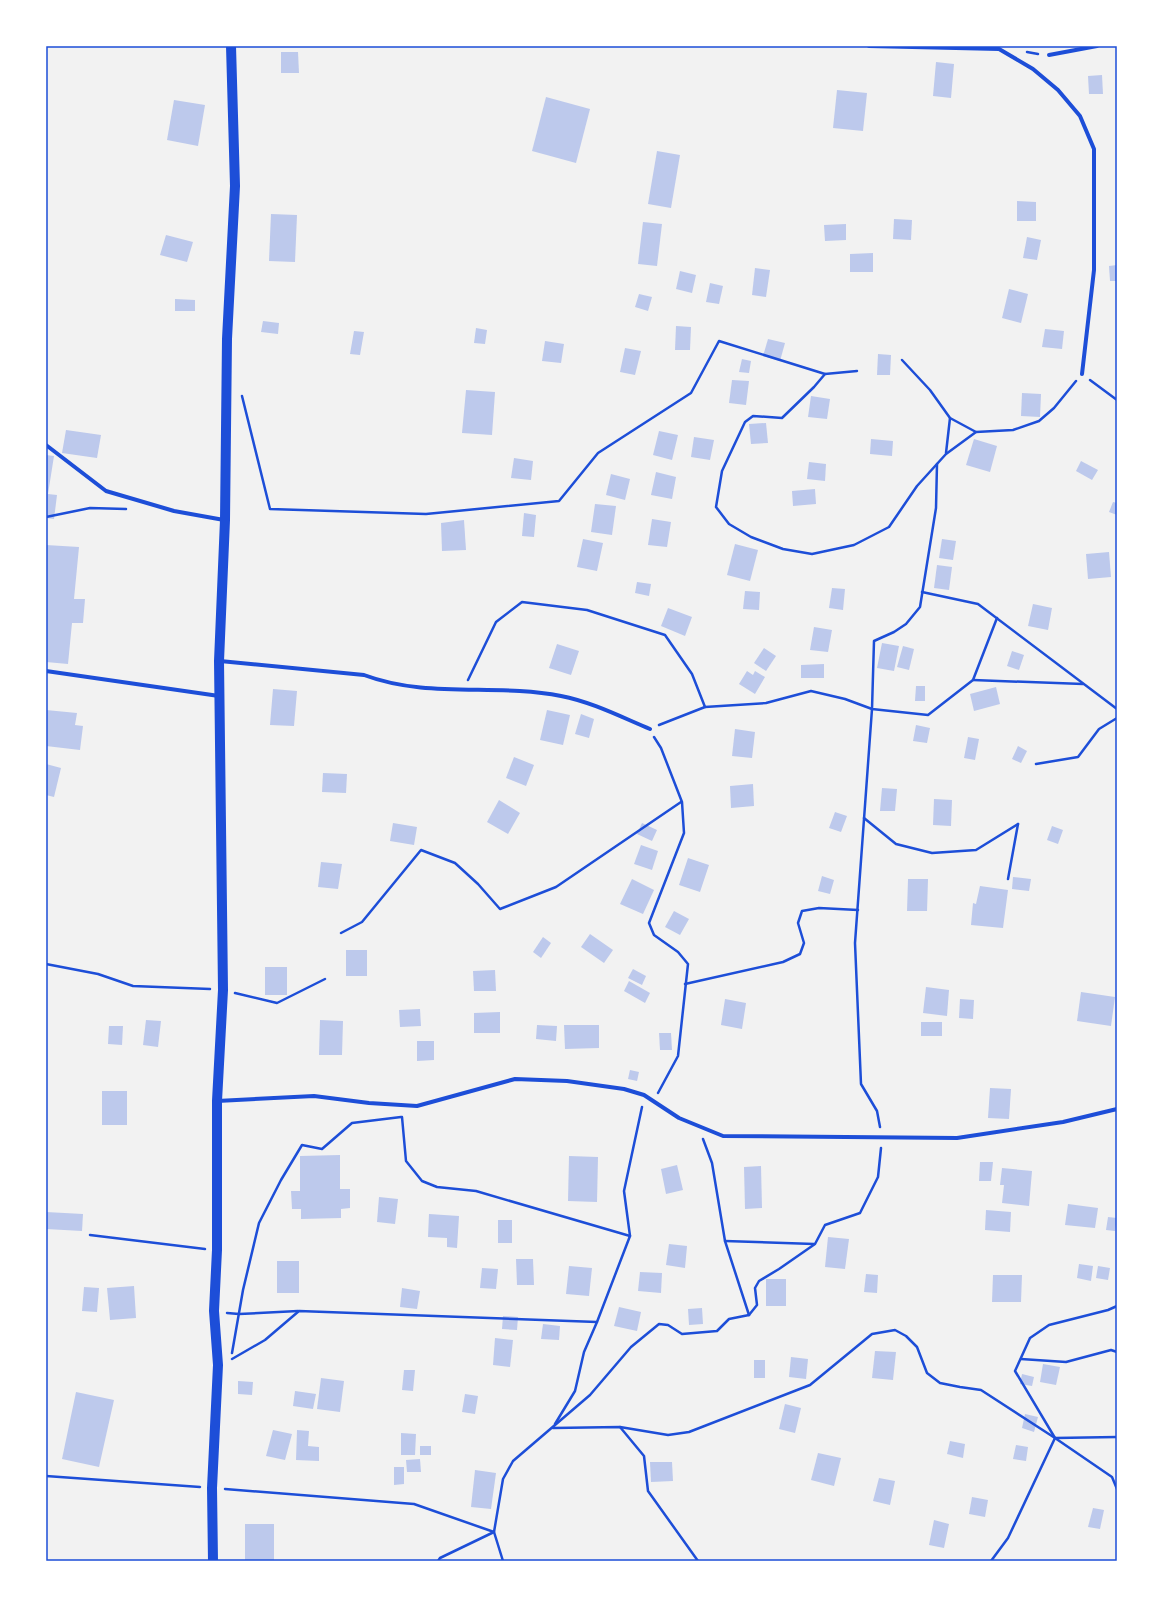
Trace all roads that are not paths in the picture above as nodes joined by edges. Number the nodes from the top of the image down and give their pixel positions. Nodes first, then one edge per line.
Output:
1 (231, 46) edge
2 (869, 46) edge
3 (1097, 46) edge
4 (1049, 55) dead end
5 (1082, 374) road end
6 (46, 445) edge
7 (225, 520) junction
8 (219, 661) junction
9 (46, 670) edge
10 (220, 696) junction
11 (650, 729) road end
12 (217, 1101) junction
13 (1117, 1109) edge
14 (213, 1561) edge

1 - 7 main road
2 - 5 street
3 - 4 street
6 - 7 street
7 - 8 main road
8 - 10 main road
8 - 11 street
9 - 10 street
10 - 12 main road
12 - 13 street
12 - 14 main road

